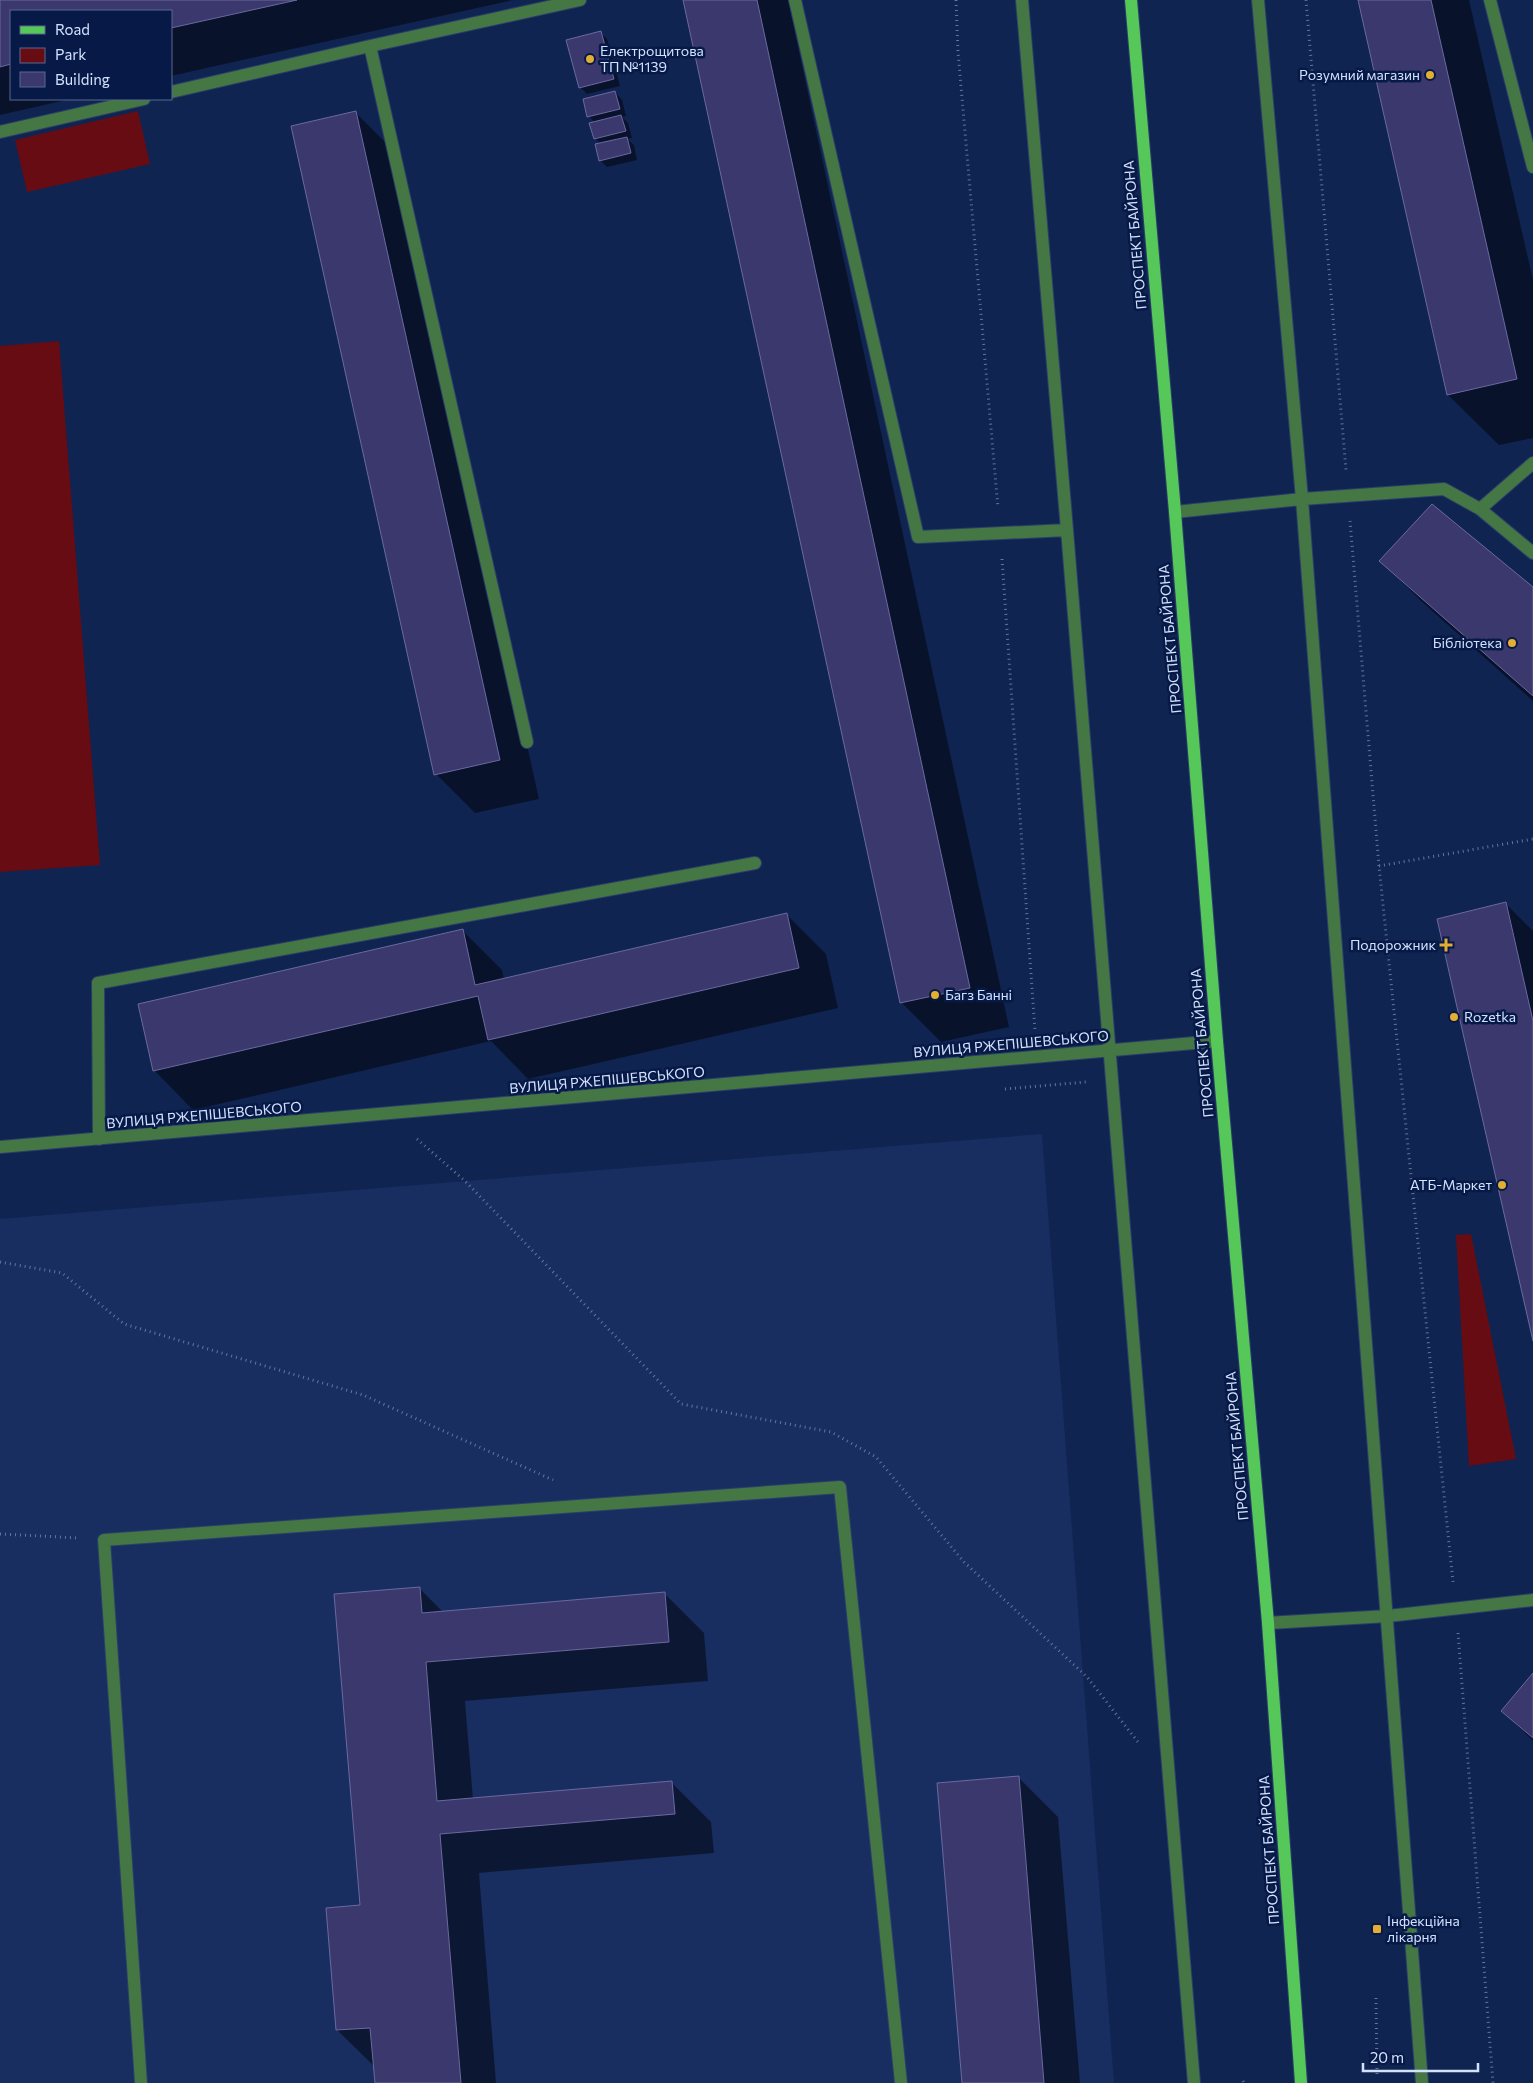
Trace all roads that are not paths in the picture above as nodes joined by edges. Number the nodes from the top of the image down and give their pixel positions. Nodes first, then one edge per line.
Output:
1 (580, 0) edge
2 (795, 0) edge
3 (1022, 0) edge
4 (1131, 0) edge
5 (1258, 0) edge
6 (1490, 0) edge
7 (370, 46) junction
8 (172, 92) edge
9 (140, 100) edge
10 (0, 132) edge
11 (1533, 167) edge
12 (1533, 463) edge
13 (1302, 499) junction
14 (1480, 509) junction
15 (1175, 512) junction
16 (1067, 530) junction
17 (1533, 553) edge
18 (527, 742) dead end
19 (755, 863) dead end
20 (1217, 1041) junction
21 (1110, 1051) junction
22 (99, 1139) junction
23 (1, 1146) edge
24 (1533, 1600) edge
25 (1388, 1616) junction
26 (1268, 1623) junction
27 (141, 2083) edge
28 (902, 2083) edge
29 (1194, 2083) edge
30 (1301, 2083) edge
31 (1422, 2083) edge

1 - 7 street
2 - 16 street
3 - 16 street
4 - 15 main road, ПРОСПЕКТ БАЙРОНА
5 - 13 street
6 - 11 street
7 - 8 street
7 - 18 street
9 - 10 street
12 - 14 street
13 - 14 street
13 - 15 street
13 - 25 street
14 - 17 street
15 - 20 main road, ПРОСПЕКТ БАЙРОНА
16 - 21 street
19 - 22 street
20 - 21 street, ВУЛИЦЯ РЖЕПІШЕВСЬКОГО
20 - 26 main road, ПРОСПЕКТ БАЙРОНА
21 - 22 street, ВУЛИЦЯ РЖЕПІШЕВСЬКОГО
21 - 29 street
22 - 23 street, ВУЛИЦЯ РЖЕПІШЕВСЬКОГО
24 - 25 street
25 - 26 street
25 - 31 street
26 - 30 main road, ПРОСПЕКТ БАЙРОНА
27 - 28 street

